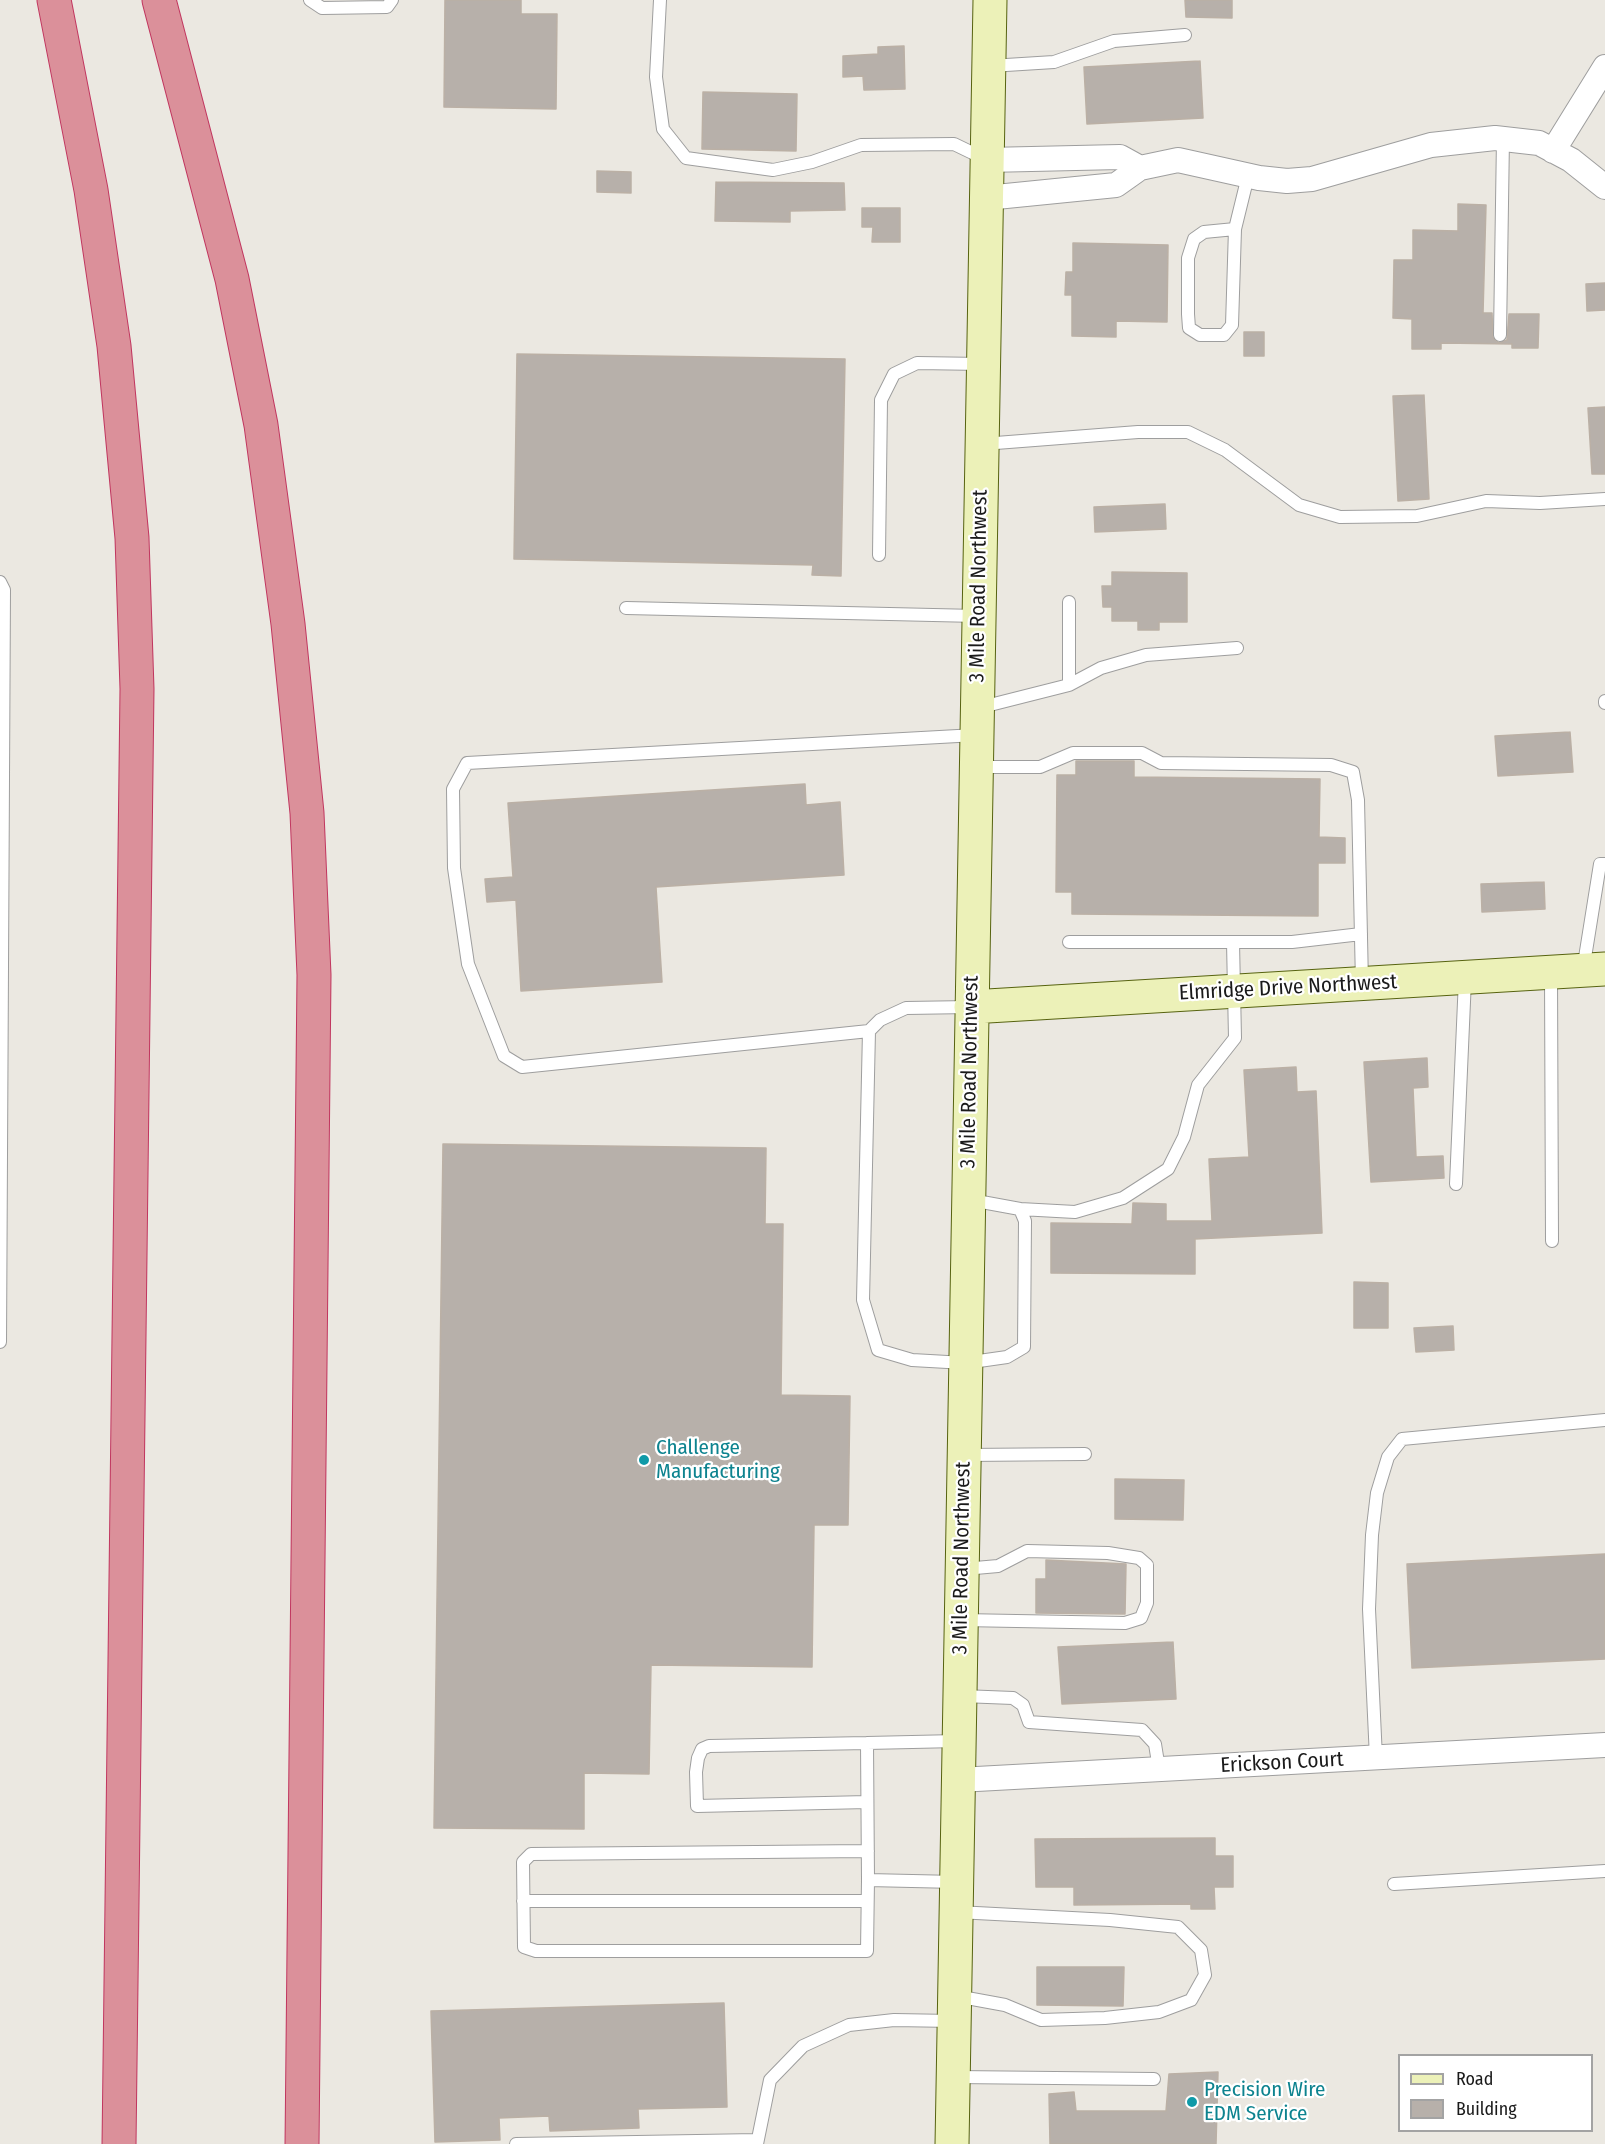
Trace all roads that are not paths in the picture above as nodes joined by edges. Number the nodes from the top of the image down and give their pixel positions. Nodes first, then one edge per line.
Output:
1 (54, 0) edge
2 (159, 0) edge
3 (310, 0) edge
4 (392, 0) edge
5 (660, 0) edge
6 (990, 0) edge
7 (1185, 35) dead end
8 (989, 66) junction
9 (1605, 67) edge
10 (1503, 138) junction
11 (1553, 151) junction
12 (987, 160) junction
13 (1140, 168) junction
14 (1248, 176) junction
15 (1604, 184) edge
16 (986, 198) junction
17 (1235, 229) junction
18 (1500, 335) dead end
19 (983, 364) junction
20 (982, 444) junction
21 (1605, 499) edge
22 (879, 555) dead end
23 (0, 582) edge
24 (1069, 602) dead end
25 (626, 608) dead end
26 (978, 616) junction
27 (1237, 648) dead end
28 (1069, 685) junction
29 (976, 737) junction
30 (1605, 864) edge
31 (1361, 934) junction
32 (1069, 942) dead end
33 (1233, 942) junction
34 (1594, 970) edge
35 (1551, 973) junction
36 (1465, 978) junction
37 (1362, 984) junction
38 (1232, 991) junction
39 (971, 1007) junction
40 (868, 1031) junction
41 (1456, 1184) dead end
42 (968, 1199) junction
43 (1020, 1209) junction
44 (1552, 1241) dead end
45 (0, 1342) edge
46 (965, 1364) junction
47 (1605, 1420) edge
48 (964, 1455) junction
49 (1085, 1455) dead end
50 (962, 1569) junction
51 (961, 1620) junction
52 (960, 1696) junction
53 (959, 1741) junction
54 (867, 1743) junction
55 (1605, 1745) edge
56 (1376, 1758) junction
57 (1160, 1769) junction
58 (958, 1780) junction
59 (867, 1802) junction
60 (868, 1851) junction
61 (1605, 1871) edge
62 (868, 1880) junction
63 (1394, 1884) dead end
64 (956, 1897) junction
65 (523, 1901) junction
66 (867, 1901) junction
67 (955, 2008) junction
68 (953, 2077) junction
69 (1154, 2079) dead end
70 (757, 2142) edge
71 (118, 2144) edge
72 (302, 2144) edge
73 (516, 2144) edge
74 (952, 2144) edge

1 - 71 highway
2 - 72 highway
3 - 4 lane
5 - 12 lane
6 - 8 main road, 3 Mile Road Northwest
7 - 8 lane
8 - 12 main road, 3 Mile Road Northwest
9 - 11 street
10 - 11 street
10 - 14 street
10 - 18 lane
11 - 15 street
12 - 13 street
12 - 16 main road, 3 Mile Road Northwest
13 - 14 street
13 - 16 street
14 - 17 lane
16 - 19 main road, 3 Mile Road Northwest
17 - 17 lane
19 - 20 main road, 3 Mile Road Northwest
19 - 22 lane
20 - 21 lane
20 - 26 main road, 3 Mile Road Northwest
23 - 45 lane
24 - 28 lane
25 - 26 lane
26 - 29 main road, 3 Mile Road Northwest
27 - 28 lane
28 - 29 lane
29 - 31 lane
29 - 39 main road, 3 Mile Road Northwest
29 - 40 lane
30 - 34 lane
31 - 33 lane
31 - 37 lane
32 - 33 lane
33 - 38 lane
34 - 35 main road, Elmridge Drive Northwest
35 - 36 main road, Elmridge Drive Northwest
35 - 44 lane
36 - 37 main road, Elmridge Drive Northwest
36 - 41 lane
37 - 38 main road, Elmridge Drive Northwest
38 - 39 main road, Elmridge Drive Northwest
38 - 43 lane
39 - 40 lane
39 - 42 main road, 3 Mile Road Northwest
40 - 46 lane
42 - 43 lane
42 - 46 main road, 3 Mile Road Northwest
43 - 46 lane
46 - 48 main road, 3 Mile Road Northwest
47 - 56 lane
48 - 49 lane
48 - 50 main road, 3 Mile Road Northwest
50 - 51 main road, 3 Mile Road Northwest
50 - 51 lane
51 - 52 main road, 3 Mile Road Northwest
52 - 53 main road, 3 Mile Road Northwest
52 - 57 lane
53 - 54 lane
53 - 58 main road, 3 Mile Road Northwest
54 - 59 lane
54 - 59 lane
55 - 56 street, Erickson Court
56 - 57 street, Erickson Court
57 - 58 street, Erickson Court
58 - 64 main road, 3 Mile Road Northwest
59 - 60 lane
60 - 62 lane
60 - 65 lane
61 - 63 lane
62 - 64 lane
62 - 66 lane
64 - 67 main road, 3 Mile Road Northwest
64 - 67 lane
65 - 66 lane
65 - 66 lane
67 - 68 main road, 3 Mile Road Northwest
67 - 70 lane
68 - 69 lane
68 - 74 main road, 3 Mile Road Northwest
70 - 73 lane

